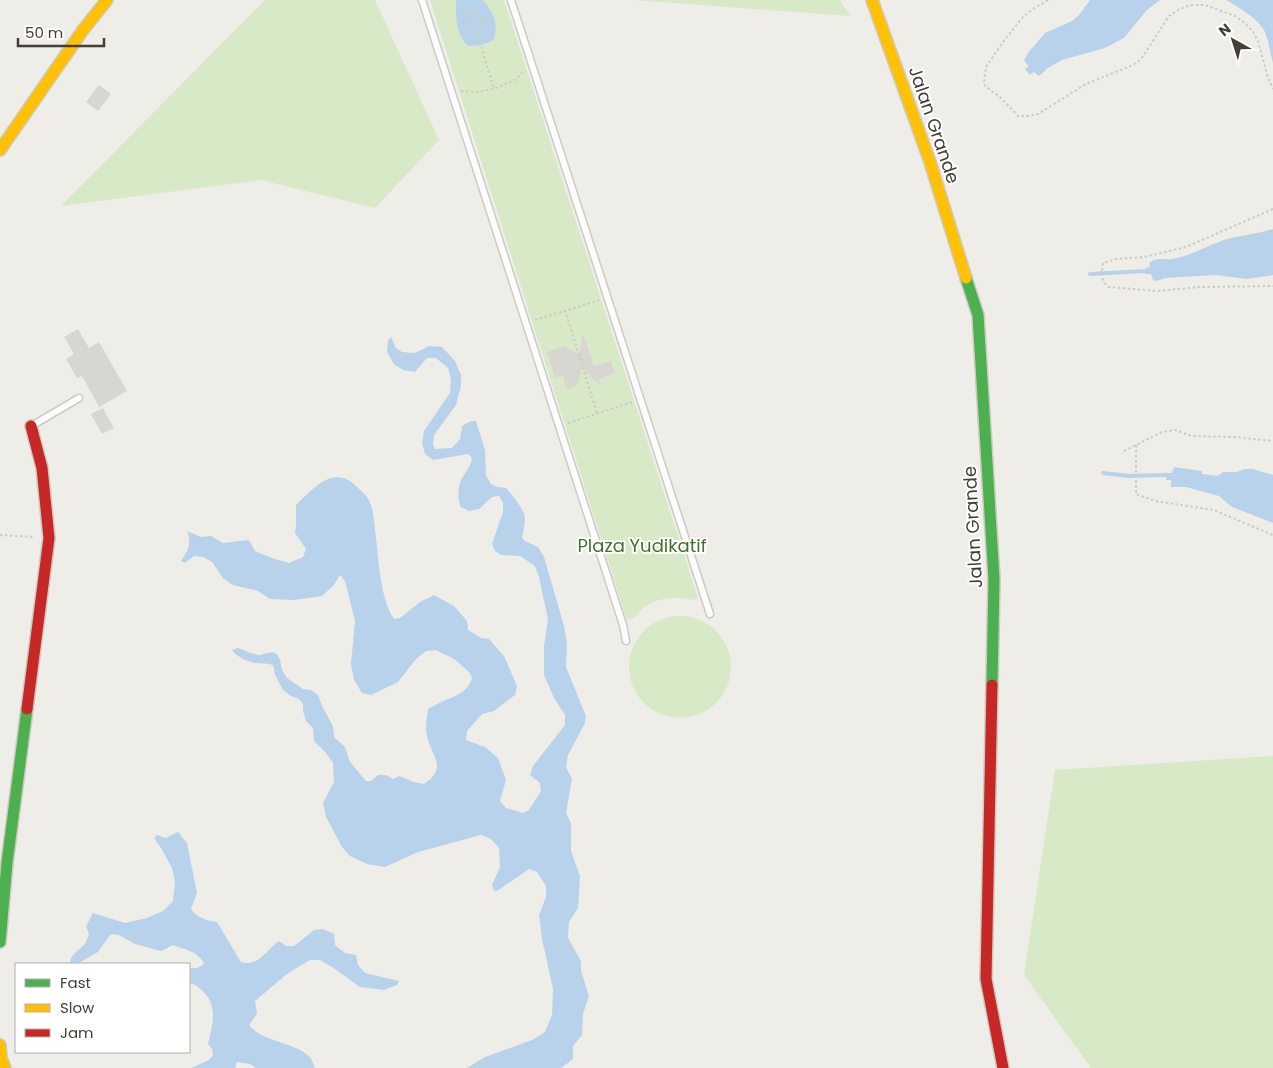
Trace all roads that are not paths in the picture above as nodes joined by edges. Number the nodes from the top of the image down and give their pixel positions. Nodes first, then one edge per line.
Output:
1 (107, 0) edge
2 (422, 0) edge
3 (511, 0) edge
4 (872, 0) edge
5 (0, 150) edge
6 (79, 398) dead end
7 (31, 426) joint
8 (710, 614) dead end
9 (626, 640) dead end
10 (0, 942) edge
11 (0, 1045) edge
12 (5, 1068) edge
13 (1003, 1068) edge

1 - 5 street
2 - 9 lane
3 - 8 lane
4 - 13 street, Jalan Grande
6 - 7 lane
7 - 10 street
11 - 12 street

